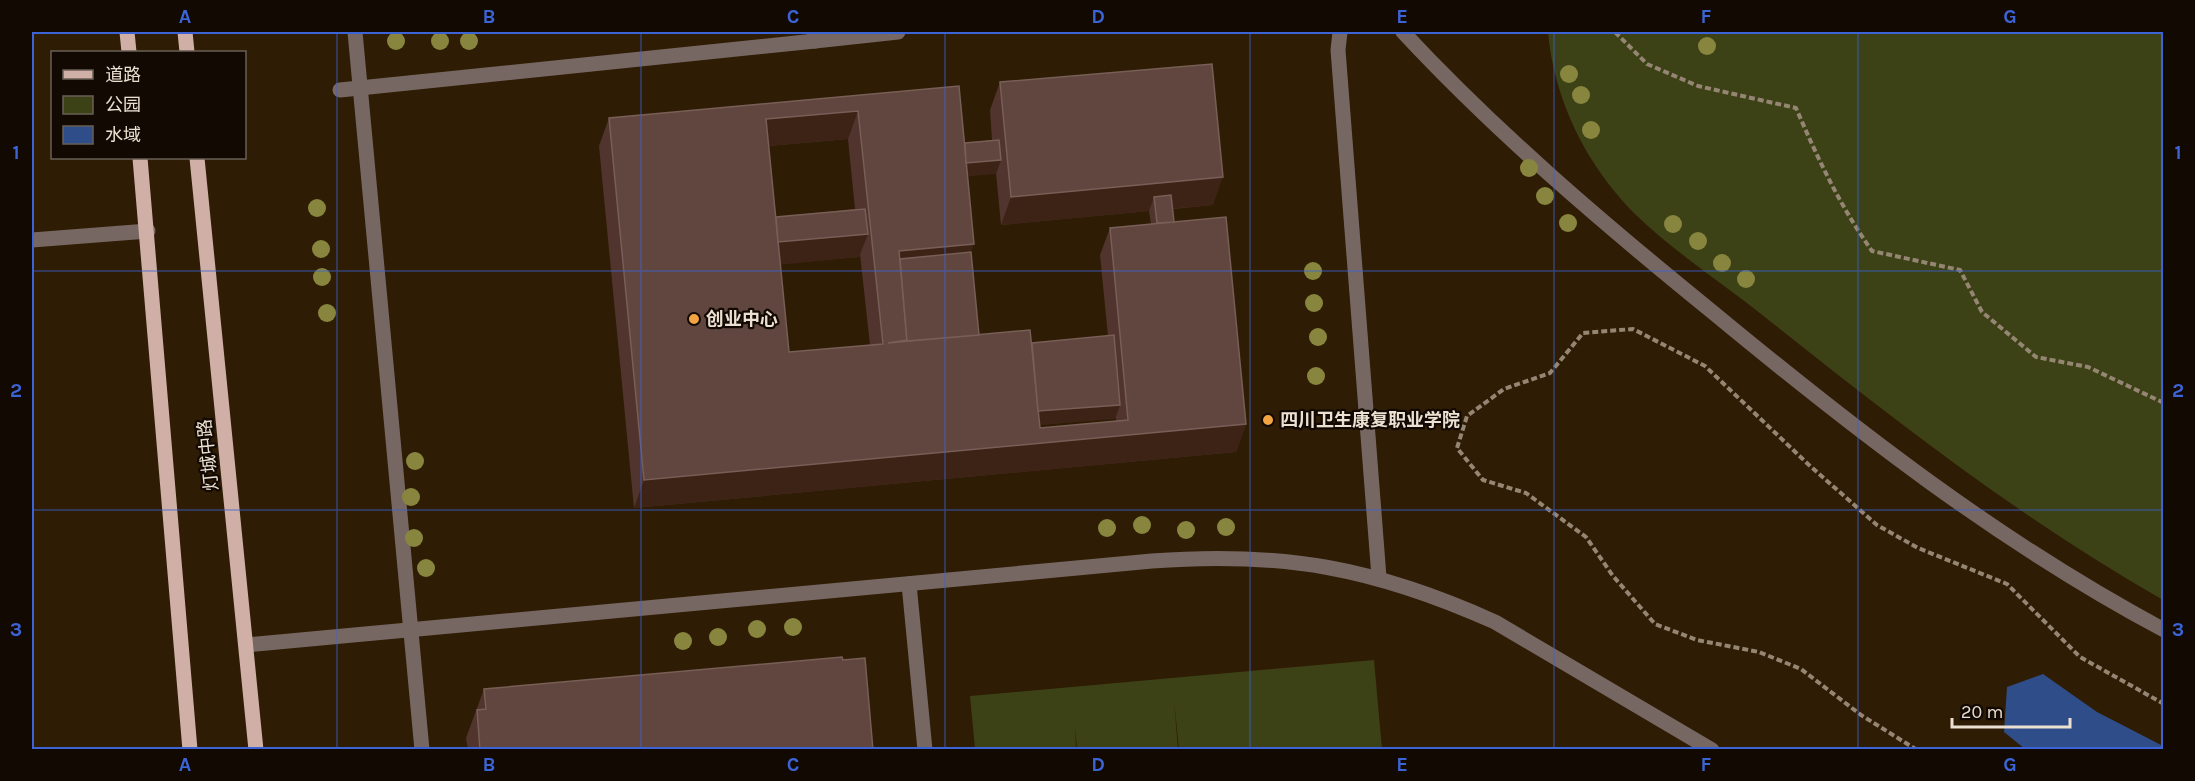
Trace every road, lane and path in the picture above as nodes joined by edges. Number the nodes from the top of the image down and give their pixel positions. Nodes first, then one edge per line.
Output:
1 (127, 32) edge
2 (185, 32) edge
3 (355, 32) edge
4 (898, 32) edge
5 (1340, 32) edge
6 (1403, 32) edge
7 (1615, 32) edge
8 (815, 36) edge
9 (129, 51) edge
10 (187, 51) edge
11 (360, 88) junction
12 (340, 90) dead end
13 (140, 159) edge
14 (197, 159) edge
15 (148, 231) junction
16 (32, 240) edge
17 (2163, 403) edge
18 (1379, 577) junction
19 (909, 584) junction
20 (410, 630) junction
21 (2163, 630) edge
22 (246, 645) junction
23 (2163, 704) edge
24 (190, 750) edge
25 (256, 750) edge
26 (422, 750) edge
27 (925, 750) edge
28 (1712, 750) edge
29 (1917, 750) edge

1 - 9 main road
2 - 10 main road
3 - 11 street
4 - 8 street
5 - 18 street
6 - 21 street
7 - 17 path
8 - 11 street
11 - 12 street
11 - 20 street
13 - 15 main road
14 - 22 main road, 灯城中路
15 - 16 street
15 - 24 main road
18 - 19 street
18 - 28 street
19 - 20 street
19 - 27 street
20 - 22 street
20 - 26 street
22 - 25 main road, 灯城中路
23 - 29 path

